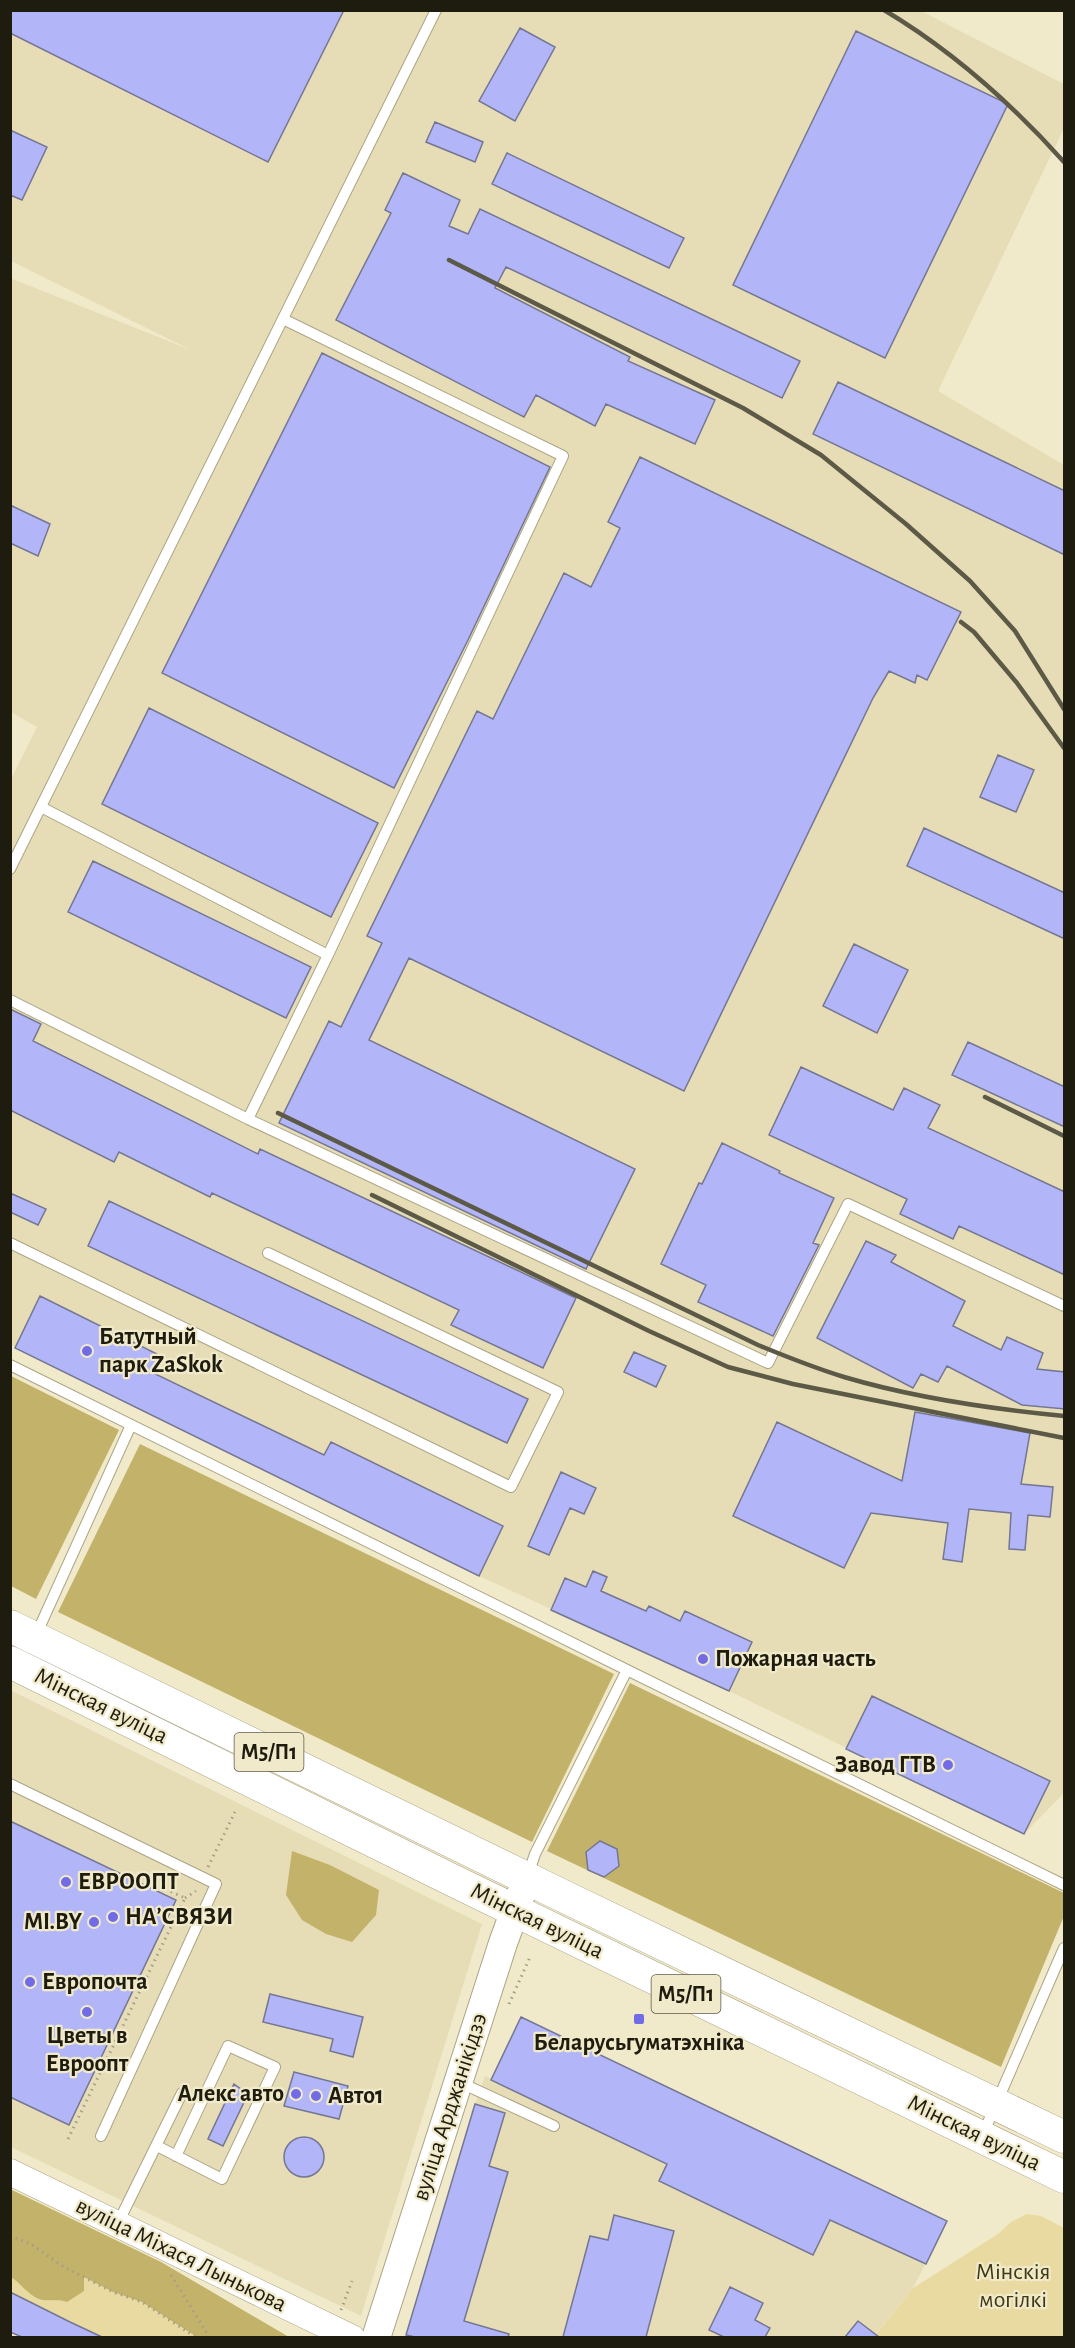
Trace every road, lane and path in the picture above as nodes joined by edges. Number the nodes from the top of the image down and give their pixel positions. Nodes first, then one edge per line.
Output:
1 (436, 10) edge
2 (284, 319) junction
3 (41, 807) junction
4 (10, 869) edge
5 (328, 955) junction
6 (10, 1000) edge
7 (248, 1119) junction
8 (10, 1243) edge
9 (268, 1253) dead end
10 (1065, 1306) edge
11 (10, 1365) edge
12 (131, 1425) junction
13 (17, 1614) edge
14 (10, 1662) edge
15 (627, 1670) junction
16 (10, 1784) edge
17 (235, 1812) dead end
18 (203, 1878) junction
19 (527, 1878) junction
20 (1065, 1885) edge
21 (161, 1892) dead end
22 (185, 1898) junction
23 (515, 1910) junction
24 (1065, 1948) edge
25 (459, 2082) junction
26 (182, 2093) dead end
27 (80, 2102) dead end
28 (85, 2104) junction
29 (997, 2105) junction
30 (554, 2126) dead end
31 (101, 2136) dead end
32 (982, 2137) junction
33 (1065, 2137) edge
34 (68, 2139) dead end
35 (157, 2146) junction
36 (176, 2156) junction
37 (10, 2172) edge
38 (1065, 2177) edge
39 (117, 2224) junction
40 (10, 2236) edge
41 (168, 2271) dead end
42 (197, 2337) edge
43 (210, 2337) edge
44 (352, 2337) edge
45 (376, 2337) edge

1 - 2 lane
2 - 3 lane
2 - 5 lane
3 - 4 lane
3 - 5 lane
5 - 7 lane
6 - 7 lane
7 - 10 lane
8 - 9 lane
11 - 12 lane
12 - 13 lane
12 - 15 lane
13 - 19 main road, Мінская вуліца / М5/П1
14 - 23 main road, Мінская вуліца / М5/П1
15 - 19 lane
15 - 20 lane
16 - 18 lane
17 - 18 path
18 - 22 path
18 - 31 lane
19 - 23 main road, вуліца Арджанікідзэ
19 - 29 main road, Мінская вуліца / М5/П1
21 - 22 path
22 - 28 path
23 - 25 main road, вуліца Арджанікідзэ
23 - 32 main road, Мінская вуліца / М5/П1
24 - 29 lane
25 - 30 lane
25 - 45 main road, вуліца Арджанікідзэ
26 - 35 lane
27 - 28 path
28 - 34 path
29 - 32 lane
29 - 33 main road, Мінская вуліца / М5/П1
32 - 38 main road, Мінская вуліца / М5/П1
35 - 36 lane
35 - 39 lane
36 - 36 lane
37 - 39 street, вуліца Міхася Лынькова
39 - 44 street, вуліца Міхася Лынькова
40 - 42 path
41 - 43 path

